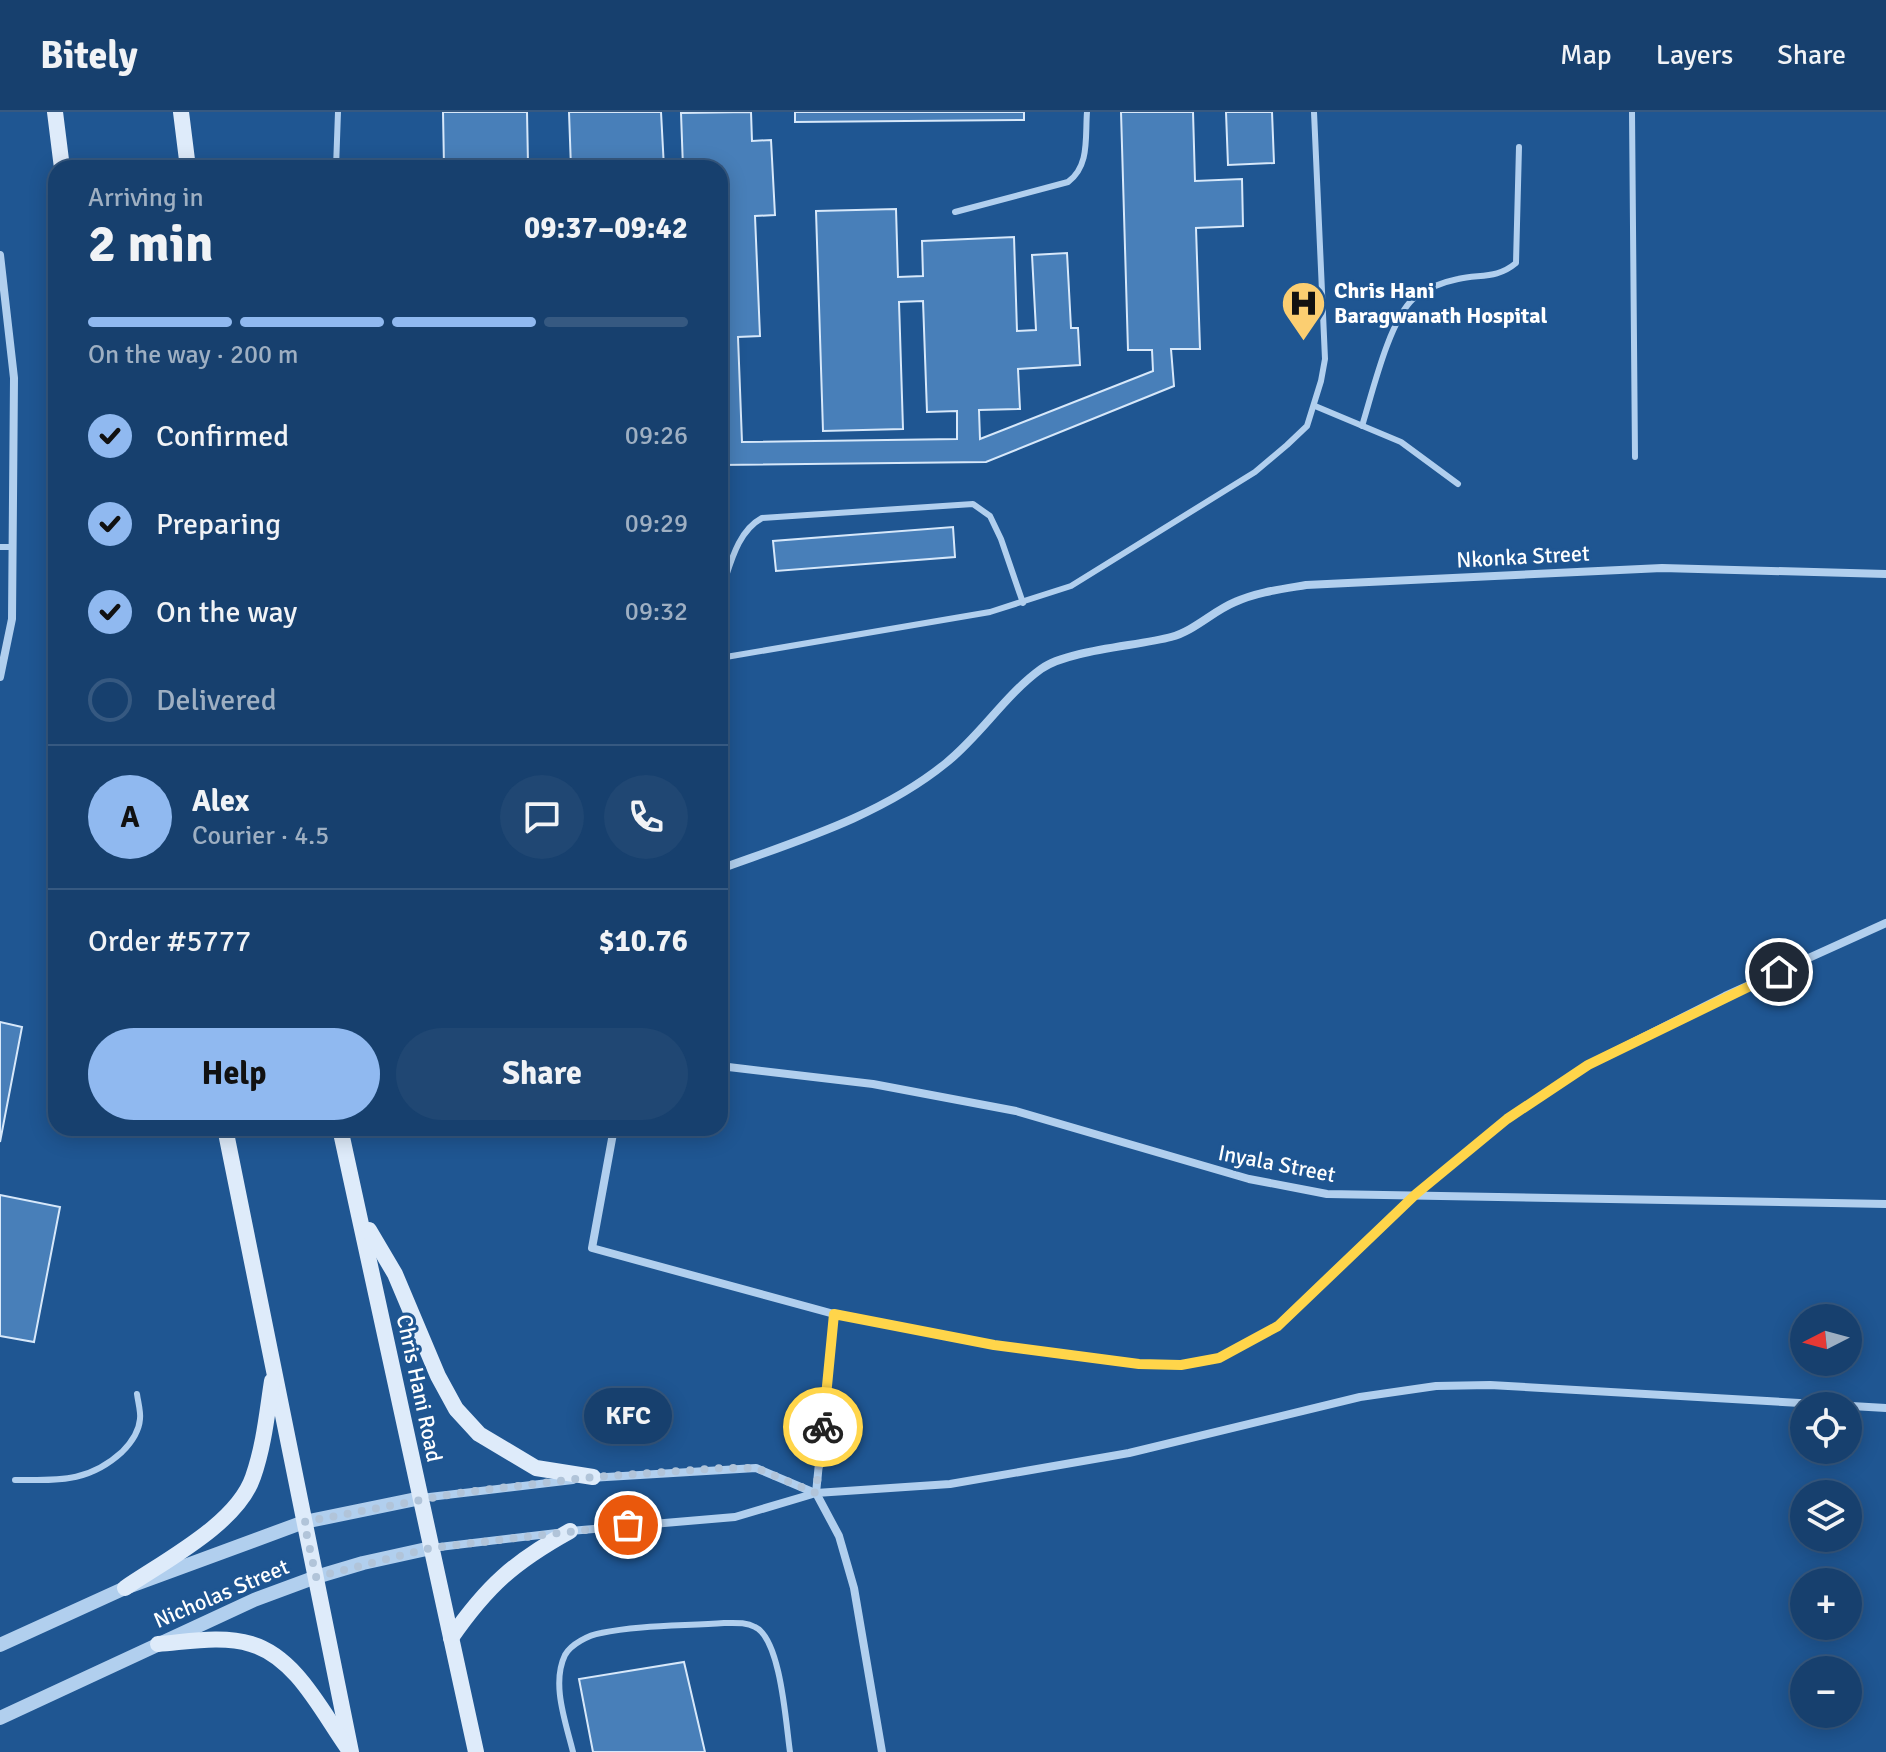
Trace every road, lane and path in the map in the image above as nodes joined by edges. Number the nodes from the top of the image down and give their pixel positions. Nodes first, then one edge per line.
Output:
1 (55, 112) edge
2 (181, 112) edge
3 (338, 112) edge
4 (1087, 112) edge
5 (1314, 112) edge
6 (1632, 112) edge
7 (1519, 147) dead end
8 (61, 160) edge
9 (187, 160) edge
10 (336, 160) edge
11 (955, 212) dead end
12 (0, 255) edge
13 (1315, 406) junction
14 (1362, 426) junction
15 (1635, 457) dead end
16 (1458, 484) dead end
17 (0, 547) edge
18 (13, 547) junction
19 (728, 572) edge
20 (1886, 574) edge
21 (1023, 603) junction
22 (728, 657) edge
23 (0, 677) edge
24 (728, 866) edge
25 (1886, 923) edge
26 (728, 1067) edge
27 (227, 1136) edge
28 (342, 1136) edge
29 (613, 1136) edge
30 (1416, 1194) junction
31 (1886, 1204) edge
32 (360, 1215) junction
33 (834, 1314) junction
34 (274, 1366) junction
35 (137, 1394) dead end
36 (1886, 1408) edge
37 (593, 1477) junction
38 (15, 1480) dead end
39 (816, 1493) junction
40 (421, 1498) junction
41 (304, 1522) junction
42 (570, 1531) junction
43 (431, 1548) junction
44 (316, 1577) junction
45 (125, 1588) junction
46 (451, 1638) junction
47 (158, 1644) junction
48 (0, 1645) edge
49 (0, 1718) edge
50 (350, 1752) edge
51 (476, 1752) edge
52 (573, 1752) edge
53 (790, 1752) edge
54 (882, 1752) edge

1 - 8 main road
2 - 9 main road
3 - 10 lane
4 - 11 lane
5 - 13 lane
6 - 15 lane
7 - 14 lane
12 - 18 street
13 - 14 lane
13 - 21 lane
14 - 16 lane
17 - 18 lane
18 - 23 street
19 - 21 lane
20 - 24 street, Nkonka Street
21 - 22 lane
25 - 30 street
26 - 30 street, Inyala Street
27 - 34 main road
28 - 32 main road, Chris Hani Road
29 - 33 street
30 - 31 street, Inyala Street
30 - 33 street
32 - 37 main road
32 - 40 main road, Chris Hani Road
33 - 39 street
34 - 41 main road
34 - 45 main road
35 - 38 lane
36 - 39 street
37 - 39 street, Nicholas Street
37 - 40 street, Nicholas Street
39 - 42 street, Nicholas Street
39 - 54 street
40 - 41 street, Nicholas Street
40 - 43 main road, Chris Hani Road
41 - 44 main road
41 - 45 street, Nicholas Street
42 - 43 street, Nicholas Street
42 - 46 main road
43 - 44 street, Nicholas Street
43 - 46 main road, Chris Hani Road
44 - 47 street, Nicholas Street
44 - 50 main road
45 - 48 street, Nicholas Street
46 - 51 main road, Chris Hani Road
47 - 49 street, Nicholas Street
47 - 50 main road
52 - 53 lane

